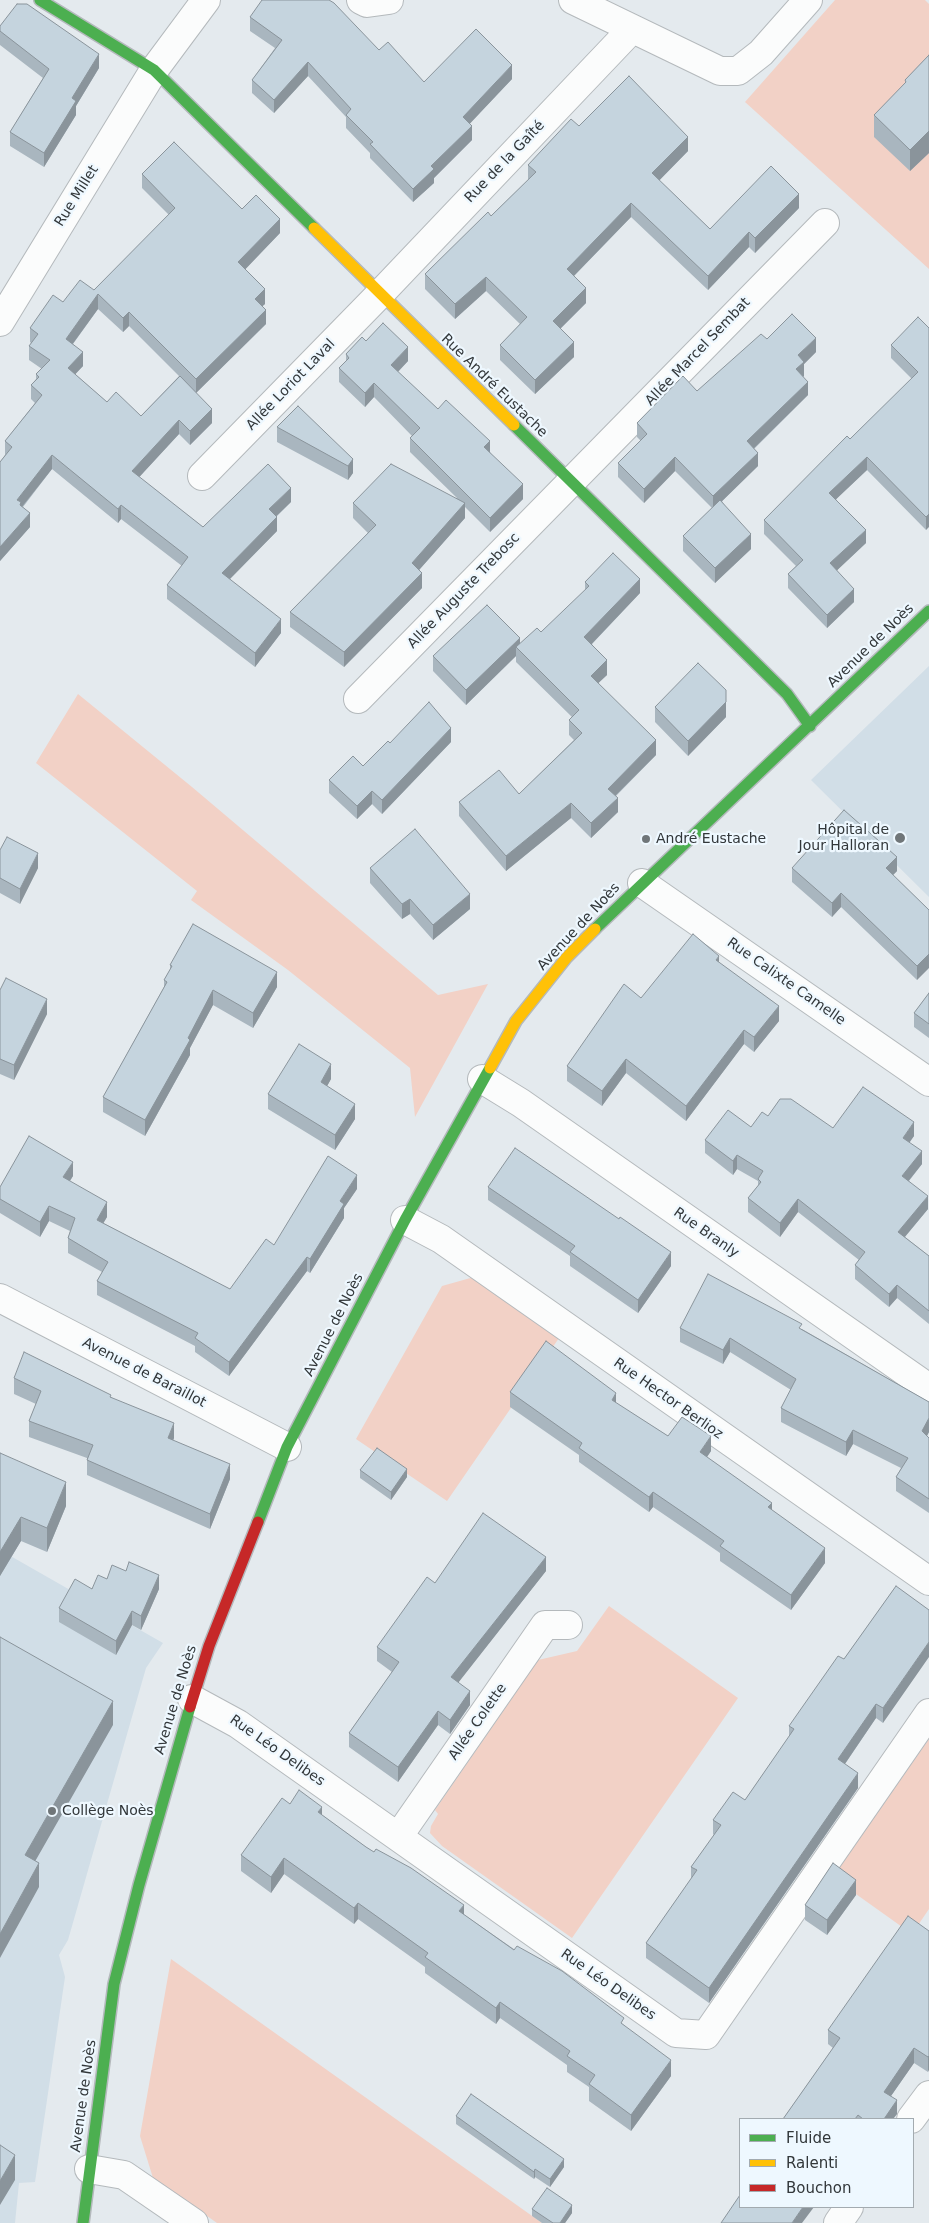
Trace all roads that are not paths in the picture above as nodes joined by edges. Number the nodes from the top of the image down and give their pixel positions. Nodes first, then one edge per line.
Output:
1 (40, 0) edge
2 (206, 0) edge
3 (361, 0) edge
4 (389, 0) edge
5 (573, 0) edge
6 (808, 0) edge
7 (631, 30) junction
8 (154, 70) junction
9 (825, 223) dead end
10 (379, 295) junction
11 (0, 322) edge
12 (202, 476) dead end
13 (571, 482) junction
14 (929, 611) edge
15 (358, 699) dead end
16 (810, 726) junction
17 (642, 882) junction
18 (482, 1079) junction
19 (929, 1082) edge
20 (405, 1220) junction
21 (0, 1298) edge
22 (929, 1388) edge
23 (287, 1447) junction
24 (929, 1581) edge
25 (568, 1625) dead end
26 (192, 1698) junction
27 (929, 1713) edge
28 (398, 1837) junction
29 (929, 2094) edge
30 (913, 2118) edge
31 (89, 2169) junction
32 (848, 2208) edge
33 (82, 2223) edge
34 (194, 2223) edge
35 (838, 2223) edge

1 - 8 street, Rue André Eustache
2 - 8 street, Rue Millet
3 - 4 street
5 - 7 street
6 - 7 street
7 - 10 street, Rue de la Gaîté
8 - 10 street, Rue André Eustache
8 - 11 street, Rue Millet
9 - 13 street, Allée Marcel Sembat
10 - 12 street, Allée Loriot Laval
10 - 13 street, Rue André Eustache
13 - 15 street, Allée Auguste Trebosc
13 - 16 street, Rue André Eustache
14 - 16 street, Avenue de Noès
16 - 17 street, Avenue de Noès
17 - 18 street, Avenue de Noès
17 - 19 street, Rue Calixte Camelle
18 - 20 street, Avenue de Noès
18 - 22 street, Rue Branly
20 - 23 street, Avenue de Noès
20 - 24 street, Rue Hector Berlioz
21 - 23 street, Avenue de Baraillot
23 - 26 street, Avenue de Noès
25 - 28 street, Allée Colette
26 - 28 street, Rue Léo Delibes
26 - 31 street, Avenue de Noès
27 - 28 street, Rue Léo Delibes
29 - 30 street
31 - 33 street, Avenue de Noès
31 - 34 street
32 - 35 street

